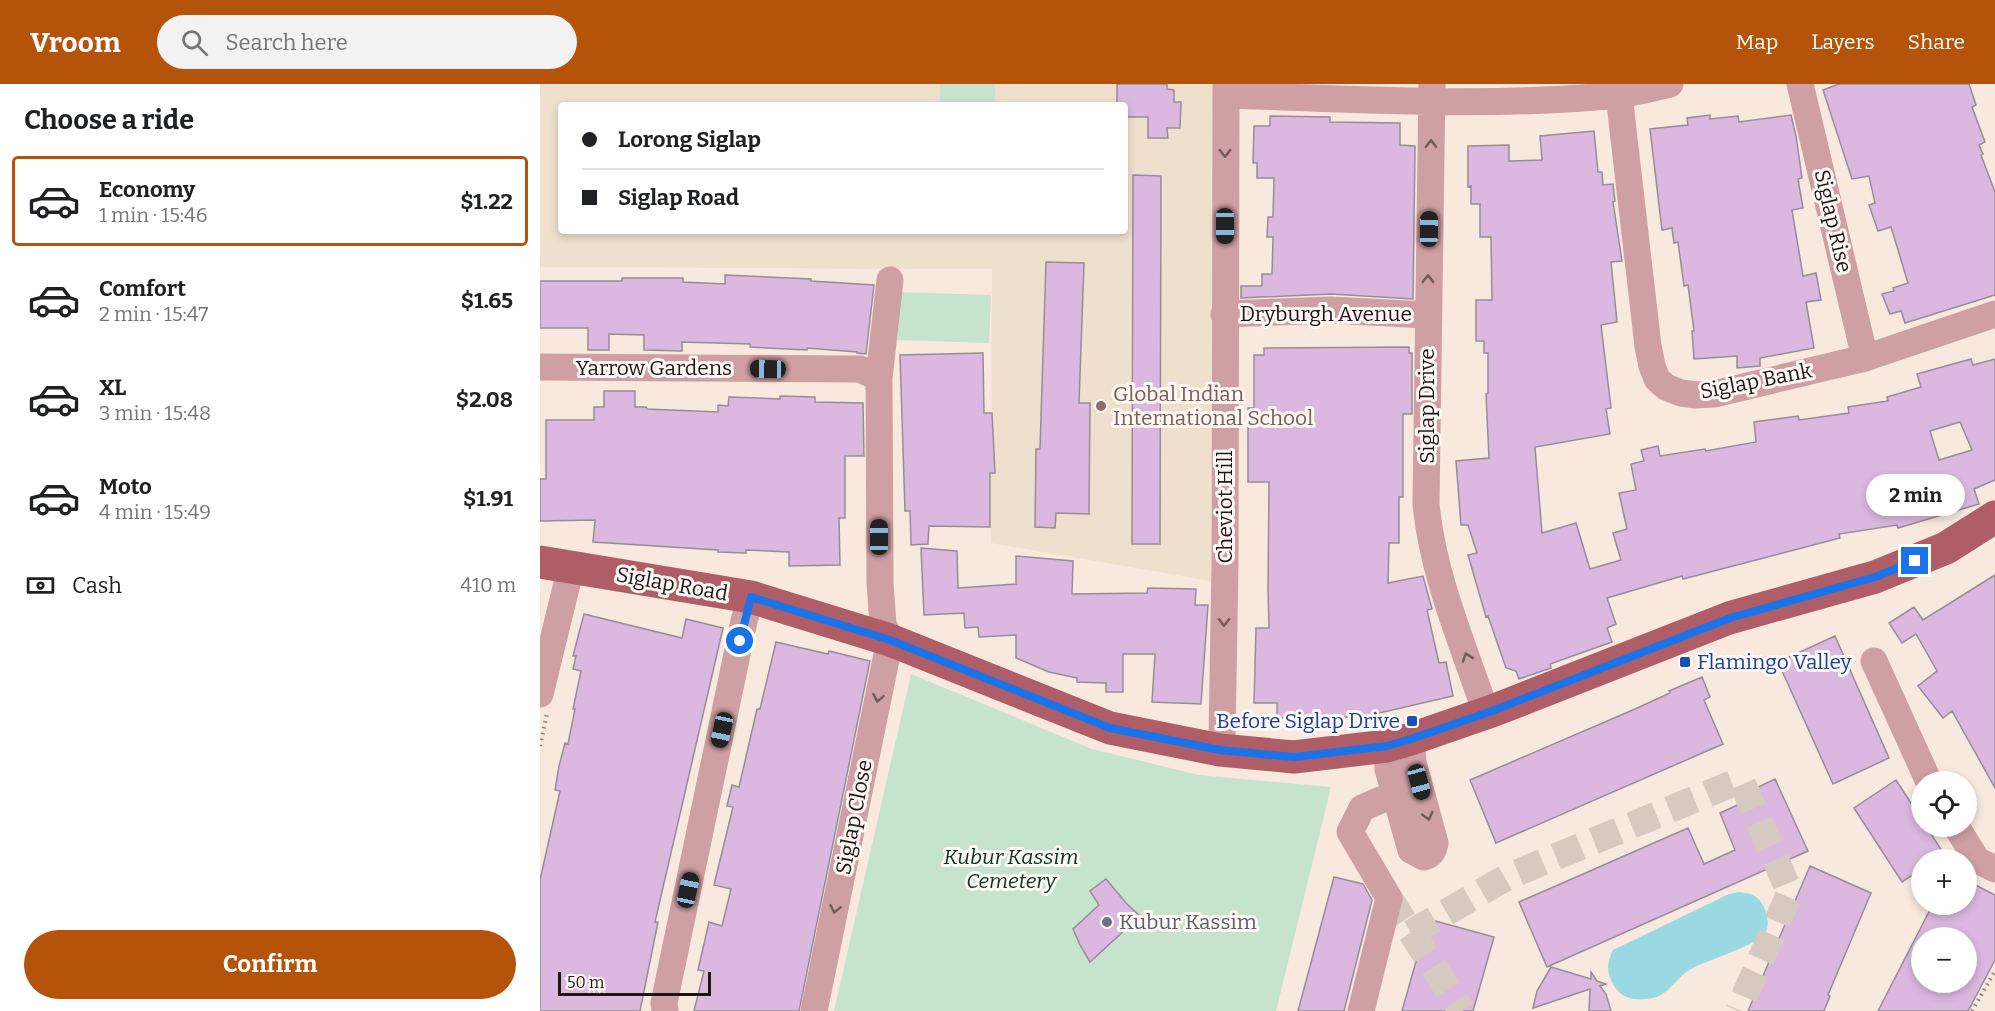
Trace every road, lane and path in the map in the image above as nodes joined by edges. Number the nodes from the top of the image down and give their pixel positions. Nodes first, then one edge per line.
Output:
1 (1670, 84) edge
2 (1800, 84) edge
3 (1226, 89) edge
4 (1432, 93) edge
5 (1619, 95) junction
6 (890, 280) dead end
7 (1224, 314) junction
8 (1995, 314) edge
9 (1427, 315) junction
10 (1865, 358) junction
11 (540, 367) edge
12 (879, 378) junction
13 (1995, 517) edge
14 (1995, 543) edge
15 (1946, 548) junction
16 (556, 564) edge
17 (751, 597) junction
18 (886, 632) junction
19 (1874, 662) dead end
20 (540, 694) edge
21 (1492, 711) junction
22 (1399, 742) junction
23 (1220, 750) junction
24 (1924, 771) edge
25 (1395, 794) junction
26 (1963, 837) edge
27 (1995, 869) edge
28 (1995, 971) edge
29 (665, 1011) edge
30 (814, 1011) edge
31 (1361, 1011) edge
32 (1972, 1011) edge

1 - 5 street
2 - 10 street, Siglap Rise
3 - 4 street
3 -> 7 street, Cheviot Hill
4 - 5 street
9 -> 4 street, Siglap Drive
5 - 10 street, Siglap Bank
6 - 12 street
7 - 9 street, Dryburgh Avenue
7 -> 23 street, Cheviot Hill
8 - 10 street, Siglap Bank
21 -> 9 street, Siglap Drive
11 - 12 street, Yarrow Gardens
12 - 18 street
13 - 15 main road, Siglap Road
14 - 15 main road
15 - 21 main road, Siglap Road
16 - 17 main road, Siglap Road
16 - 20 street
17 - 18 main road, Siglap Road
17 - 29 street
18 - 23 main road, Siglap Road
18 -> 30 street, Siglap Close
19 - 24 street
21 - 22 main road, Siglap Road
22 - 23 main road, Siglap Road
22 - 25 street
22 -> 25 street
25 - 31 street
26 - 27 street
28 - 32 path

